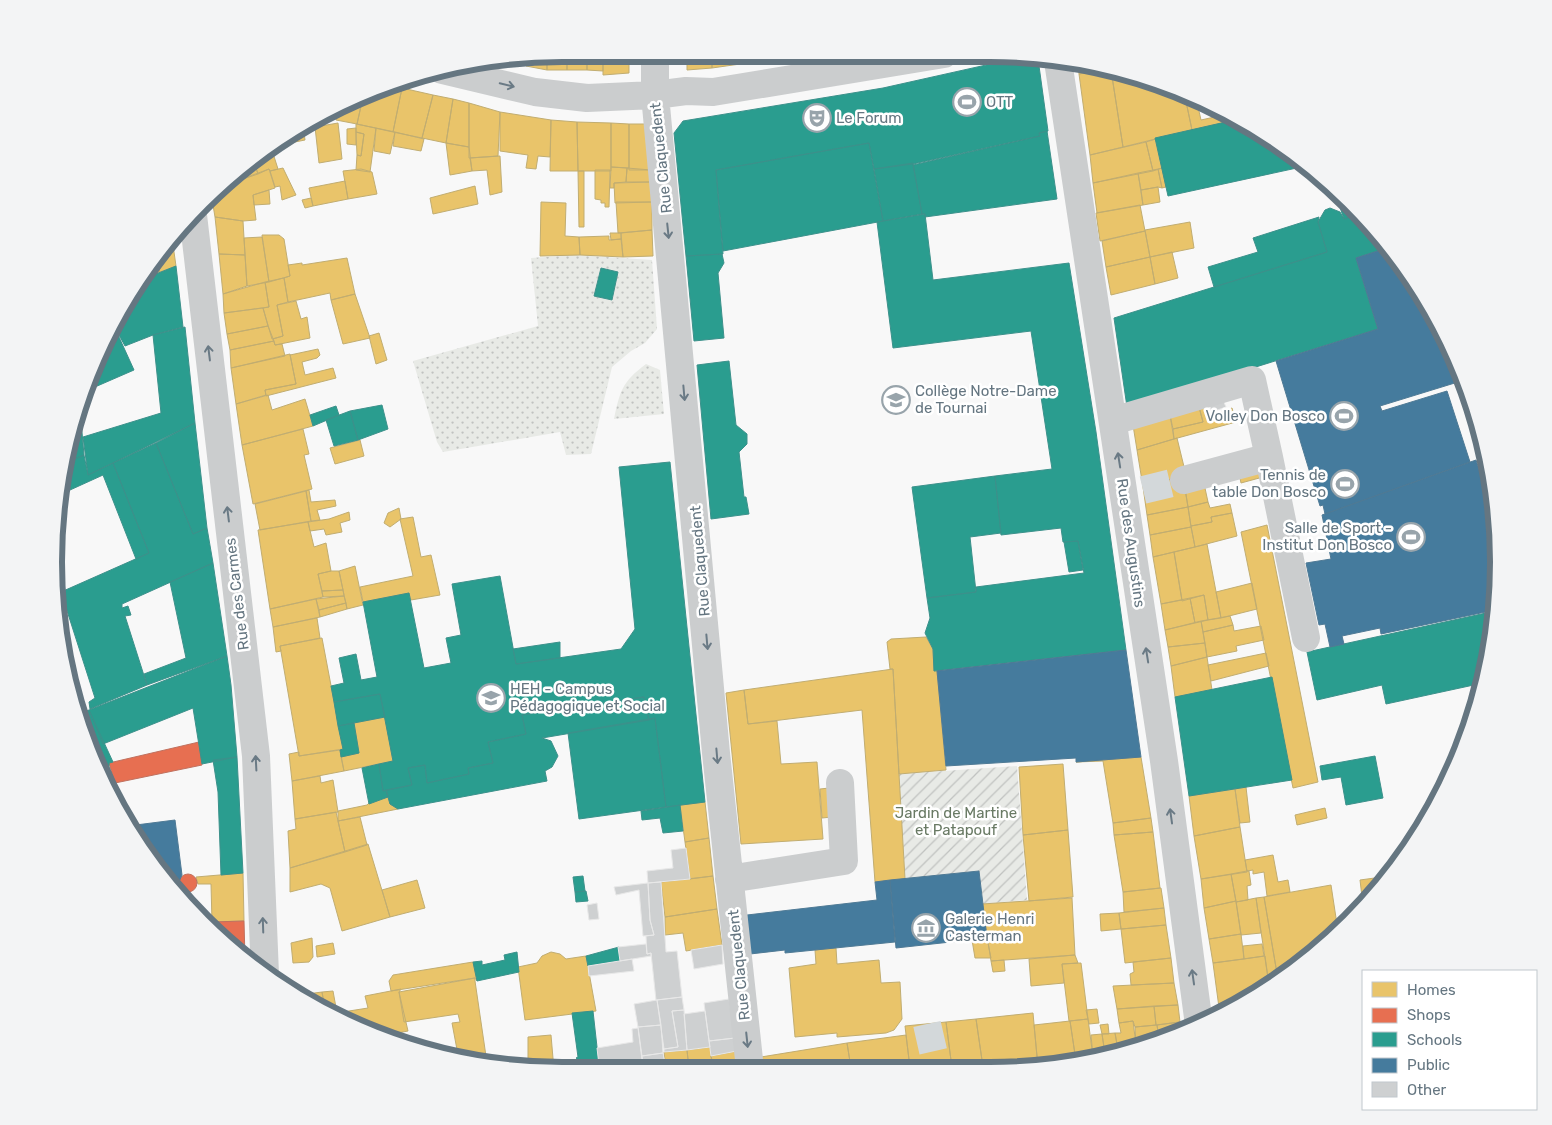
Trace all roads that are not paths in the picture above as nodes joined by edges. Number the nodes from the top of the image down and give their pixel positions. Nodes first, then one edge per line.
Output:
1 (655, 62) edge
2 (895, 62) edge
3 (1059, 68) edge
4 (458, 74) edge
5 (655, 95) junction
6 (194, 225) edge
7 (1113, 421) junction
8 (1269, 457) junction
9 (1184, 480) tunnel mouth
10 (1306, 638) dead end
11 (840, 783) dead end
12 (729, 878) junction
13 (265, 964) edge
14 (1198, 1017) edge
15 (749, 1062) edge

1 - 5 street, Rue Claquedent
2 - 5 street
3 - 7 street, Rue des Augustins
4 -> 5 street
5 -> 12 street, Rue Claquedent
13 -> 6 street, Rue des Carmes
7 - 8 street
14 -> 7 street, Rue des Augustins
8 - 9 street
8 - 10 street
11 - 12 street
12 -> 15 street, Rue Claquedent

